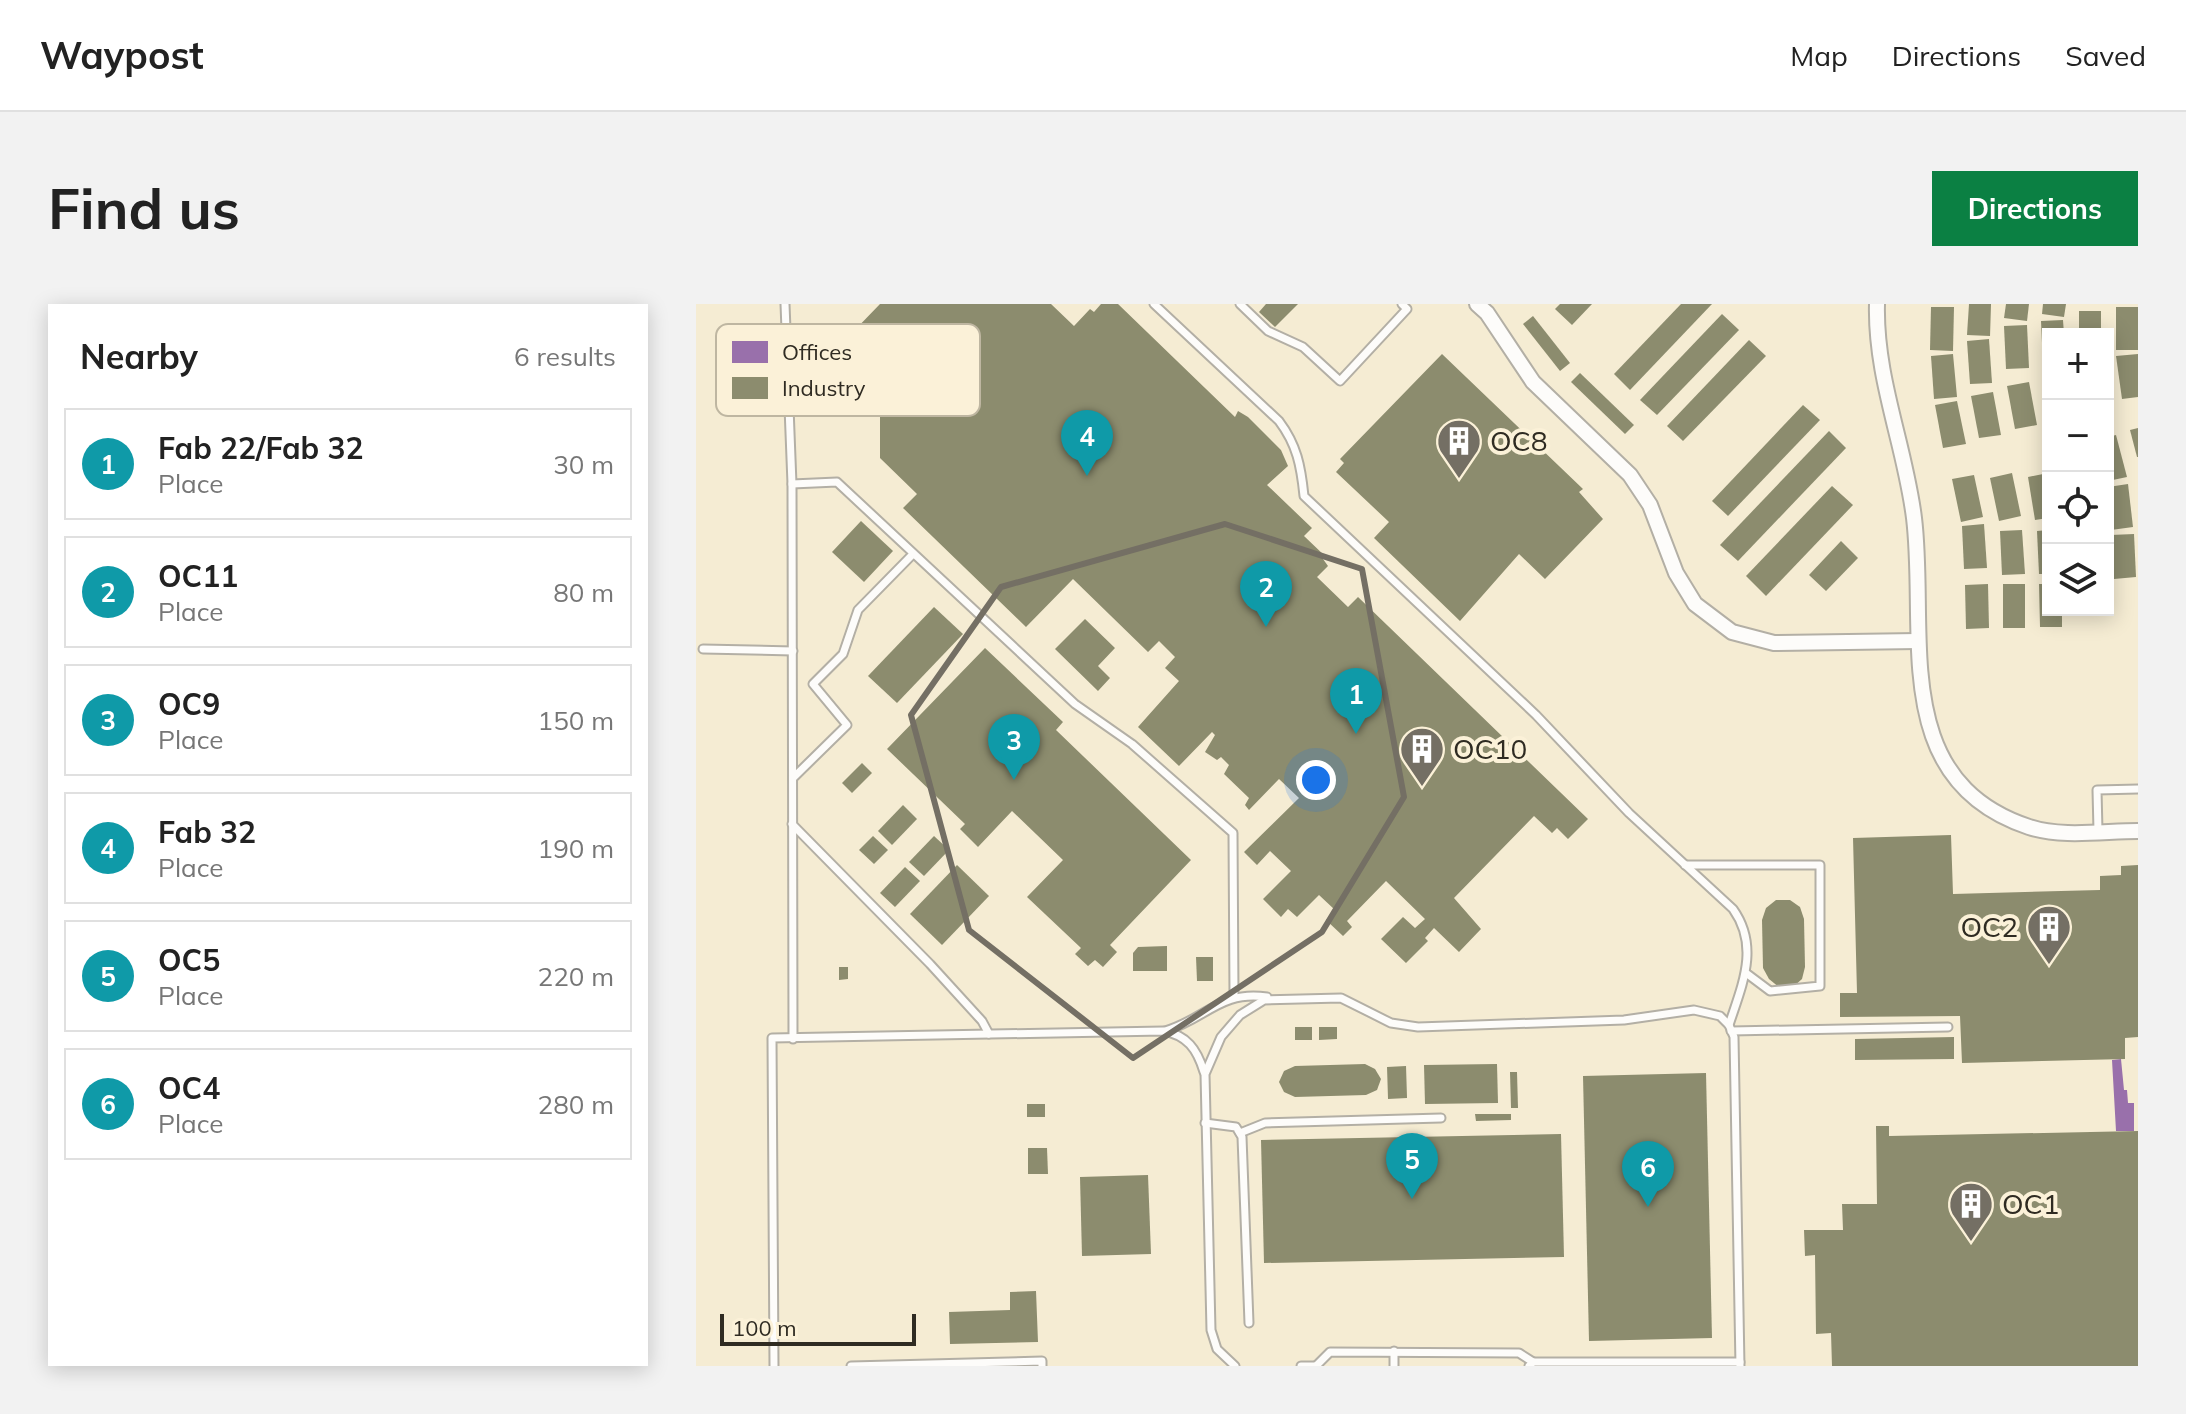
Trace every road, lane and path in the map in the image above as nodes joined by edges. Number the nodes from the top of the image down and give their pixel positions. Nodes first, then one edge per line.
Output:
1 (785, 304) edge
2 (1154, 304) edge
3 (1240, 304) edge
4 (1402, 304) edge
5 (1877, 304) edge
6 (1487, 307) edge
7 (786, 324) edge
8 (789, 416) edge
9 (792, 484) junction
10 (913, 554) junction
11 (1918, 641) junction
12 (703, 649) dead end
13 (793, 651) junction
14 (793, 778) junction
15 (2138, 789) edge
16 (792, 824) junction
17 (2098, 831) junction
18 (2138, 831) edge
19 (1685, 865) junction
20 (1746, 973) junction
21 (1234, 996) junction
22 (1278, 998) junction
23 (1948, 1027) dead end
24 (1730, 1028) junction
25 (1163, 1031) junction
26 (989, 1034) junction
27 (793, 1039) junction
28 (1205, 1074) junction
29 (1441, 1118) dead end
30 (1205, 1123) junction
31 (1240, 1133) junction
32 (1249, 1323) dead end
33 (1394, 1351) junction
34 (1531, 1364) edge
35 (1624, 1364) edge
36 (1740, 1364) edge
37 (774, 1366) edge
38 (851, 1366) edge
39 (1042, 1366) edge
40 (1235, 1366) edge
41 (1301, 1366) edge
42 (1316, 1366) edge
43 (1394, 1366) edge

1 - 7 lane
2 - 19 lane
3 - 4 lane
5 - 11 street
6 - 11 street
8 - 9 lane
9 - 10 lane
9 - 13 lane
10 - 14 lane
10 - 21 lane
11 - 17 street
12 - 13 lane
13 - 14 lane
14 - 16 lane
15 - 17 lane
16 - 26 lane
16 - 27 lane
17 - 18 street
19 - 20 lane
19 - 20 lane
20 - 24 lane
21 - 22 lane
21 - 25 lane
22 - 24 lane
22 - 28 lane
23 - 24 lane
24 - 36 lane
25 - 26 lane
25 - 28 lane
26 - 27 lane
27 - 37 lane
28 - 30 lane
29 - 31 lane
30 - 31 lane
30 - 40 lane
31 - 32 lane
33 - 34 lane
33 - 42 lane
33 - 43 lane
34 - 35 lane
35 - 36 lane
38 - 39 lane
41 - 42 lane

